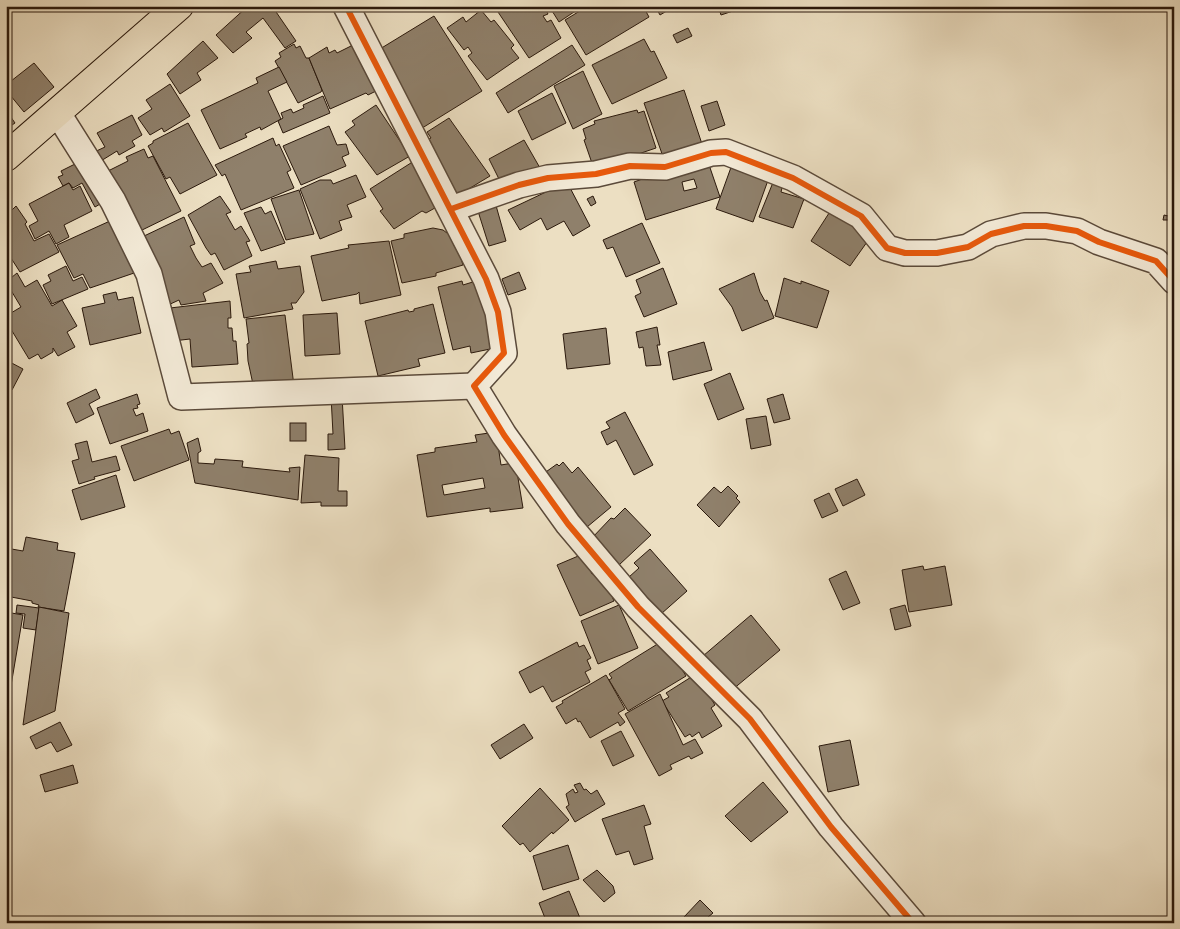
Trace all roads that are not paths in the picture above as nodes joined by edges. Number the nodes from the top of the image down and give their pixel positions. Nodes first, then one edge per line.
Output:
1 (179, 6) edge
2 (346, 6) edge
3 (58, 112) junction
4 (6, 157) edge
5 (451, 209) junction
6 (1174, 281) edge
7 (474, 386) junction
8 (913, 923) edge

1 - 3 main road
2 - 5 street
3 - 4 main road
3 - 7 street
5 - 6 street
5 - 7 street
7 - 8 street

